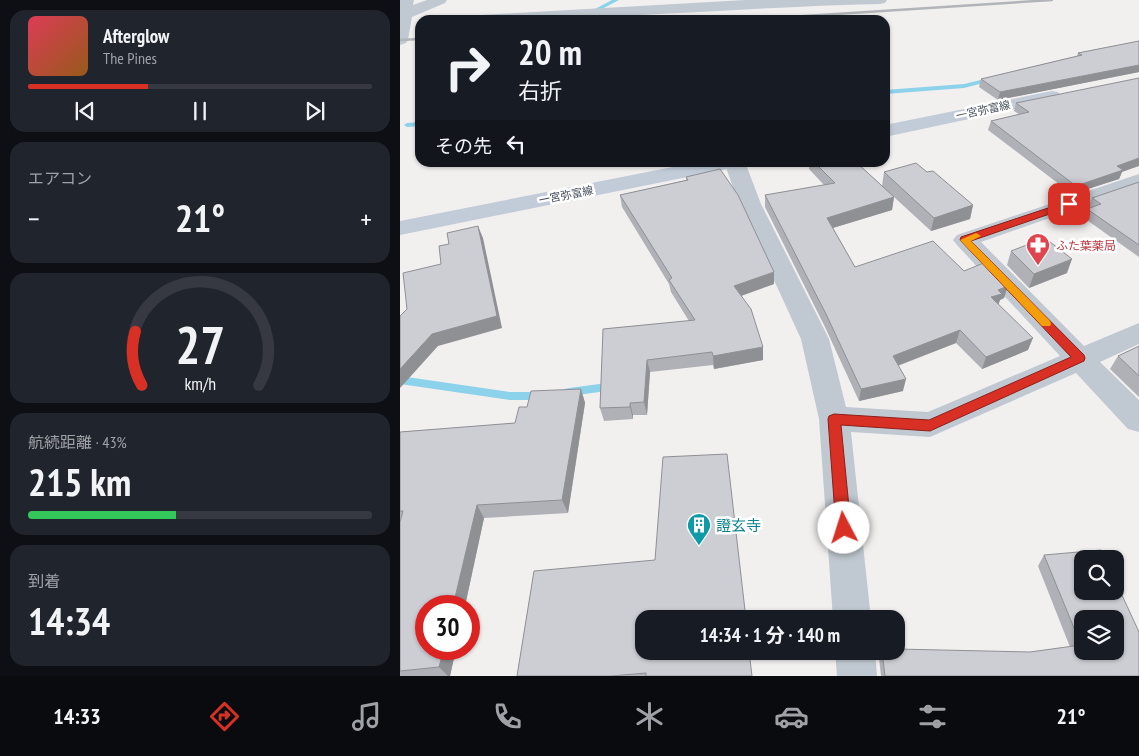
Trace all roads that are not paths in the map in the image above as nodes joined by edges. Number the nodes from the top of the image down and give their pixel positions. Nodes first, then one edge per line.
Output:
1 (440, 0) edge
2 (880, 0) edge
3 (787, 1) edge
4 (561, 15) edge
5 (404, 16) edge
6 (400, 40) edge
7 (1073, 92) edge
8 (890, 130) edge
9 (707, 167) edge
10 (734, 167) edge
11 (1139, 180) edge
12 (400, 228) edge
13 (1139, 333) edge
14 (1080, 358) junction
15 (834, 419) junction
16 (1139, 420) edge
17 (851, 610) edge
18 (856, 660) edge
19 (857, 676) edge

1 - 5 street
2 - 3 street
3 - 4 street
5 - 6 street
7 - 8 main road, 一宮弥富線
9 - 12 main road, 一宮弥富線
10 - 15 street
11 - 14 street
13 - 14 street
14 - 15 street
14 - 16 street
15 - 17 street
18 - 19 street

